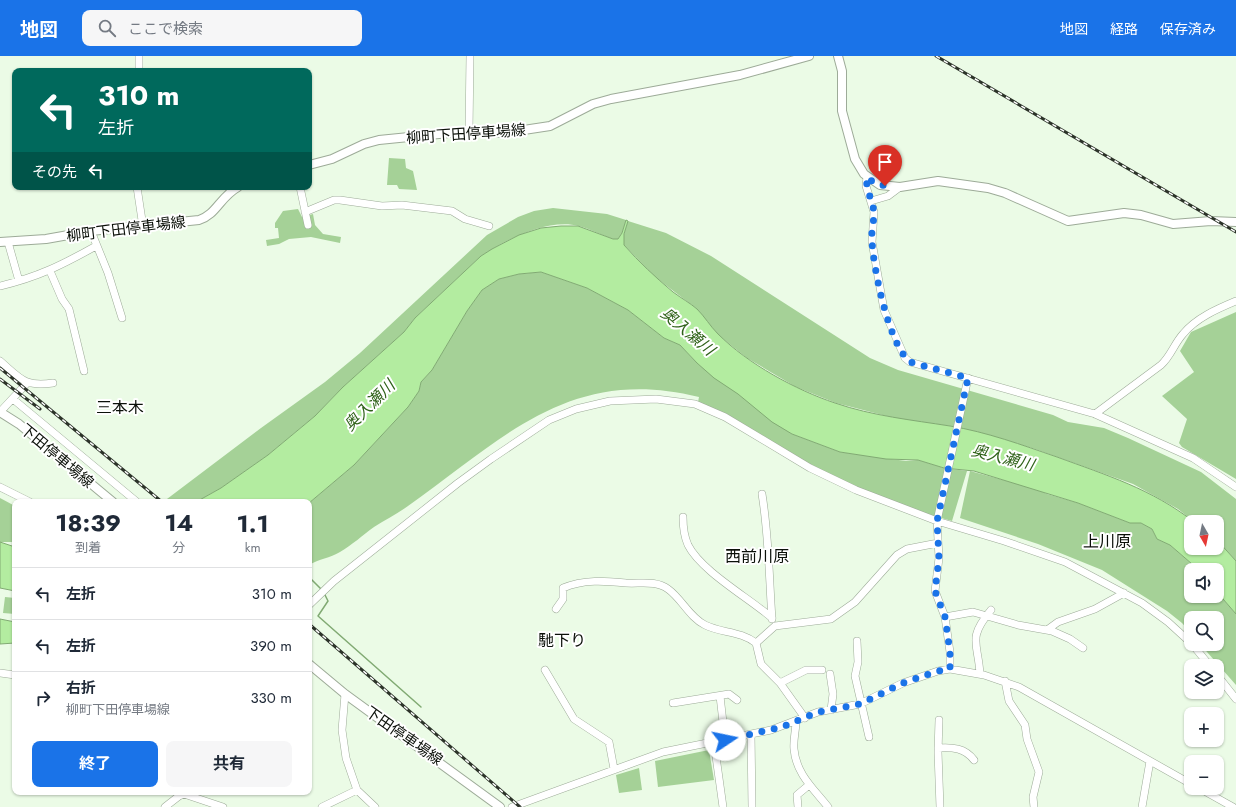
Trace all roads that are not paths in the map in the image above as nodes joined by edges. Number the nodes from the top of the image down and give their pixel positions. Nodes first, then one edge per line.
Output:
1 (139, 56) edge
2 (470, 56) edge
3 (809, 56) edge
4 (838, 56) edge
5 (139, 68) edge
6 (469, 131) junction
7 (312, 164) edge
8 (867, 177) junction
9 (900, 187) junction
10 (137, 190) edge
11 (234, 190) edge
12 (301, 190) edge
13 (871, 201) junction
14 (305, 212) junction
15 (1236, 222) edge
16 (308, 225) dead end
17 (488, 226) dead end
18 (143, 227) junction
19 (91, 231) junction
20 (4, 242) edge
21 (96, 246) junction
22 (50, 271) junction
23 (19, 281) junction
24 (0, 286) edge
25 (1236, 301) edge
26 (122, 318) dead end
27 (0, 361) edge
28 (84, 371) dead end
29 (968, 380) junction
30 (27, 383) junction
31 (53, 383) dead end
32 (13, 398) junction
33 (0, 412) edge
34 (1095, 414) junction
35 (0, 487) edge
36 (1236, 487) edge
37 (762, 494) dead end
38 (24, 499) edge
39 (109, 499) edge
40 (133, 499) edge
41 (683, 517) dead end
42 (937, 520) junction
43 (938, 543) junction
44 (1124, 593) junction
45 (312, 602) edge
46 (556, 608) dead end
47 (991, 610) dead end
48 (986, 616) junction
49 (945, 617) junction
50 (772, 618) junction
51 (773, 628) junction
52 (1047, 630) junction
53 (1184, 637) edge
54 (856, 641) dead end
55 (756, 643) junction
56 (1083, 648) dead end
57 (1197, 651) edge
58 (1204, 659) edge
59 (312, 666) edge
60 (950, 669) junction
61 (545, 670) dead end
62 (822, 670) dead end
63 (0, 673) edge
64 (830, 674) dead end
65 (980, 674) junction
66 (12, 675) edge
67 (1005, 681) junction
68 (780, 683) junction
69 (1224, 684) edge
70 (345, 694) junction
71 (720, 696) junction
72 (1236, 699) edge
73 (737, 700) dead end
74 (673, 702) dead end
75 (860, 704) junction
76 (831, 710) junction
77 (805, 718) junction
78 (939, 720) dead end
79 (796, 721) junction
80 (751, 734) junction
81 (869, 737) dead end
82 (725, 740) junction
83 (714, 742) junction
84 (938, 748) junction
85 (974, 760) dead end
86 (1150, 761) junction
87 (614, 769) junction
88 (1184, 780) edge
89 (809, 785) junction
90 (357, 790) junction
91 (182, 795) edge
92 (187, 795) edge
93 (1215, 795) edge
94 (165, 807) edge
95 (223, 807) edge
96 (322, 807) edge
97 (375, 807) edge
98 (500, 807) edge
99 (512, 807) edge
100 (723, 807) edge
101 (752, 807) edge
102 (798, 807) edge
103 (828, 807) edge
104 (940, 807) edge
105 (1034, 807) edge
106 (1142, 807) edge
107 (1233, 807) edge

1 - 5 street
2 - 6 street
3 - 6 main road, 柳町下田停車場線
4 - 8 main road
6 - 7 main road, 柳町下田停車場線
8 - 9 main road
8 - 13 street
9 - 13 street
9 - 15 main road
10 - 18 street
11 - 18 main road, 柳町下田停車場線
12 - 14 street
13 - 29 street
14 - 16 street
14 - 17 street
18 - 19 main road, 柳町下田停車場線
19 - 20 main road, 柳町下田停車場線
19 - 21 street
20 - 23 street
21 - 22 street
21 - 26 street
22 - 23 street
22 - 28 street
23 - 24 street
25 - 34 street
27 - 30 street
29 - 34 street
29 - 42 street
30 - 31 street
30 - 32 street
32 - 33 street
32 - 40 street
33 - 39 main road, 下田停車場線
34 - 36 street
35 - 38 street
37 - 50 street
41 - 50 street
42 - 43 street
42 - 44 street
42 - 45 street
43 - 49 street
43 - 51 street
44 - 52 street
44 - 53 street
46 - 55 street
47 - 48 street
48 - 49 street
48 - 52 street
48 - 65 street
49 - 60 street
50 - 51 street
51 - 55 street
52 - 56 street
54 - 75 street
55 - 68 street
57 - 58 street
59 - 70 main road, 下田停車場線
60 - 65 street
60 - 75 street
61 - 87 street
62 - 68 street
63 - 66 street
64 - 76 street
65 - 67 street
67 - 86 street
67 - 105 street
68 - 77 street
69 - 72 street
70 - 90 street
70 - 98 main road, 下田停車場線
71 - 73 street
71 - 74 street
71 - 82 street
75 - 76 street
75 - 81 street
76 - 77 street
77 - 79 street
78 - 84 street
79 - 80 street
79 - 89 street
80 - 82 street
80 - 101 street
82 - 83 street
83 - 87 street
83 - 100 street
84 - 85 street
84 - 104 street
86 - 88 street
86 - 106 street
87 - 99 street
89 - 102 street
89 - 103 street
90 - 96 street
90 - 97 street
91 - 94 street
92 - 95 street
93 - 107 street

